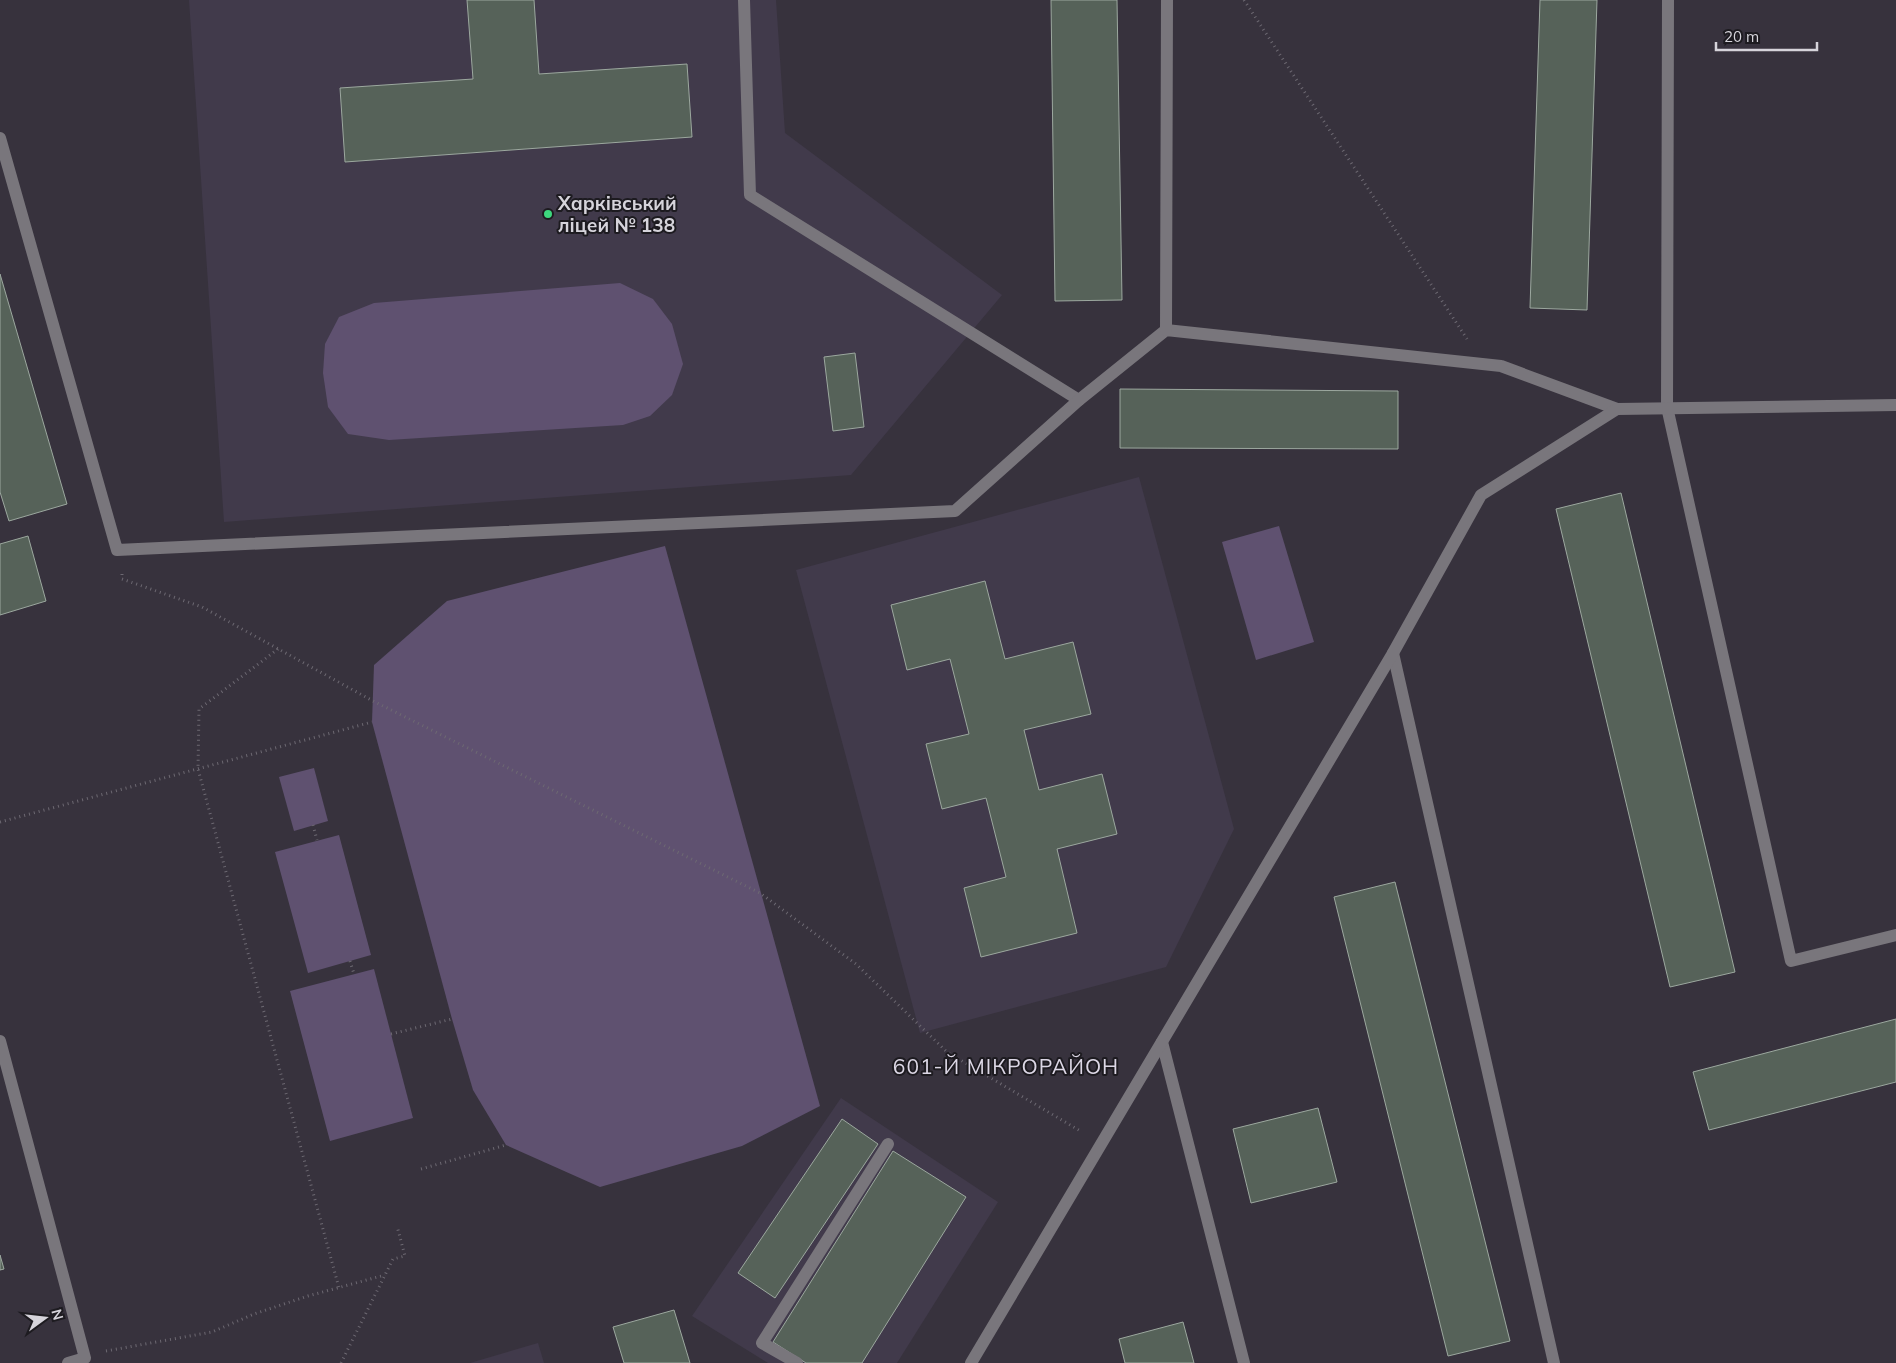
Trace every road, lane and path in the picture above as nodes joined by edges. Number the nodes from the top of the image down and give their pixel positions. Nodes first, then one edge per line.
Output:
1 (744, 0) edge
2 (1167, 0) edge
3 (1244, 0) edge
4 (1668, 0) edge
5 (0, 138) edge
6 (1166, 330) junction
7 (1484, 365) junction
8 (1079, 400) junction
9 (1896, 405) edge
10 (1667, 407) junction
11 (1617, 409) junction
12 (117, 550) junction
13 (278, 649) junction
14 (1394, 653) junction
15 (372, 722) dead end
16 (198, 769) junction
17 (0, 822) edge
18 (313, 825) dead end
19 (317, 840) dead end
20 (1896, 935) edge
21 (350, 961) dead end
22 (354, 974) dead end
23 (452, 1019) dead end
24 (392, 1034) dead end
25 (0, 1041) edge
26 (1162, 1042) junction
27 (888, 1144) dead end
28 (1102, 1144) junction
29 (506, 1145) dead end
30 (421, 1169) dead end
31 (397, 1226) dead end
32 (385, 1275) junction
33 (339, 1288) junction
34 (83, 1351) junction
35 (68, 1363) edge
36 (341, 1363) edge
37 (797, 1363) edge
38 (971, 1363) edge
39 (1244, 1363) edge
40 (1554, 1363) edge

1 - 8 lane
2 - 6 lane
3 - 7 path
4 - 10 lane
5 - 12 lane
6 - 7 lane
6 - 8 lane
7 - 11 lane
8 - 12 lane
9 - 10 lane
10 - 11 lane
10 - 20 lane
11 - 14 lane
12 - 13 path
13 - 16 path
13 - 28 path
14 - 26 lane
14 - 40 lane
15 - 16 path
16 - 17 path
16 - 33 path
18 - 19 path
21 - 22 path
23 - 24 path
25 - 34 lane
26 - 28 lane
26 - 39 lane
27 - 37 lane
28 - 38 lane
29 - 30 path
31 - 32 path
32 - 33 path
32 - 36 path
33 - 34 path
34 - 35 lane

